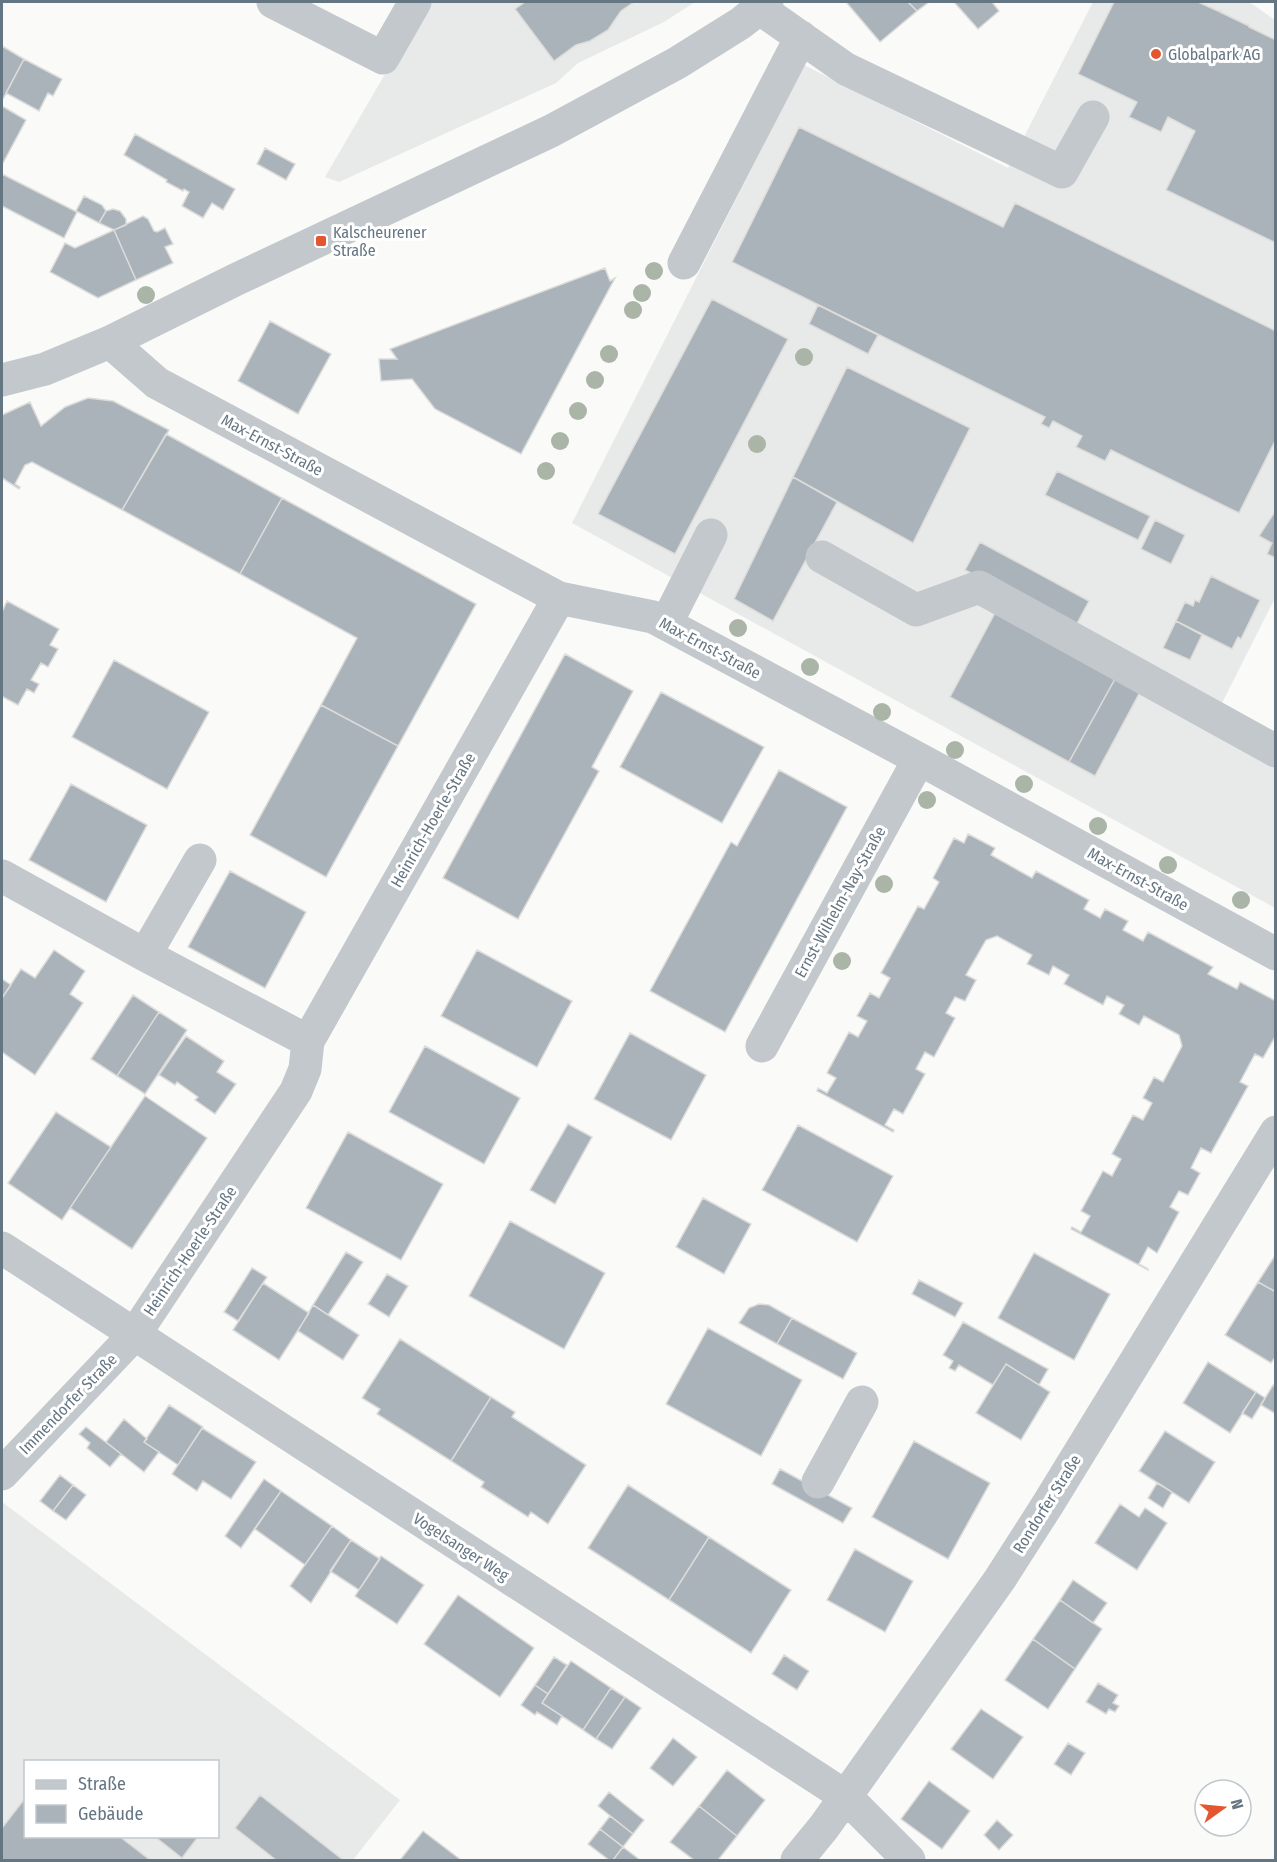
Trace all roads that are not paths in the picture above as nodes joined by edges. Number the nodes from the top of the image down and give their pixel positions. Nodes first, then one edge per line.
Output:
1 (273, 2) edge
2 (415, 2) edge
3 (763, 5) edge
4 (801, 37) junction
5 (1093, 117) dead end
6 (684, 263) dead end
7 (110, 342) junction
8 (2, 380) edge
9 (711, 535) dead end
10 (822, 557) dead end
11 (559, 598) junction
12 (666, 624) junction
13 (1275, 751) edge
14 (919, 759) junction
15 (200, 860) dead end
16 (2, 876) edge
17 (1275, 954) edge
18 (145, 955) junction
19 (308, 1041) junction
20 (762, 1046) dead end
21 (1275, 1132) edge
22 (2, 1248) edge
23 (135, 1334) junction
24 (862, 1402) dead end
25 (2, 1474) edge
26 (818, 1482) dead end
27 (845, 1796) junction
28 (796, 1860) edge
29 (909, 1860) edge

1 - 2 street
3 - 4 street
3 - 7 street
4 - 5 street
4 - 6 street
7 - 8 street
7 - 11 street, Max-Ernst-Straße
9 - 12 street
10 - 13 street
11 - 12 street, Max-Ernst-Straße
11 - 19 street, Heinrich-Hoerle-Straße
12 - 14 street, Max-Ernst-Straße
14 - 17 street, Max-Ernst-Straße
14 - 20 street, Ernst-Wilhelm-Nay-Straße
15 - 18 street
16 - 18 street
18 - 19 street
19 - 23 street, Heinrich-Hoerle-Straße
21 - 27 street, Rondorfer Straße
22 - 23 street, Vogelsanger Weg
23 - 25 street, Immendorfer Straße
23 - 27 street, Vogelsanger Weg
24 - 26 street
27 - 28 street, Rondorfer Straße
27 - 29 street, Vogelsanger Weg

